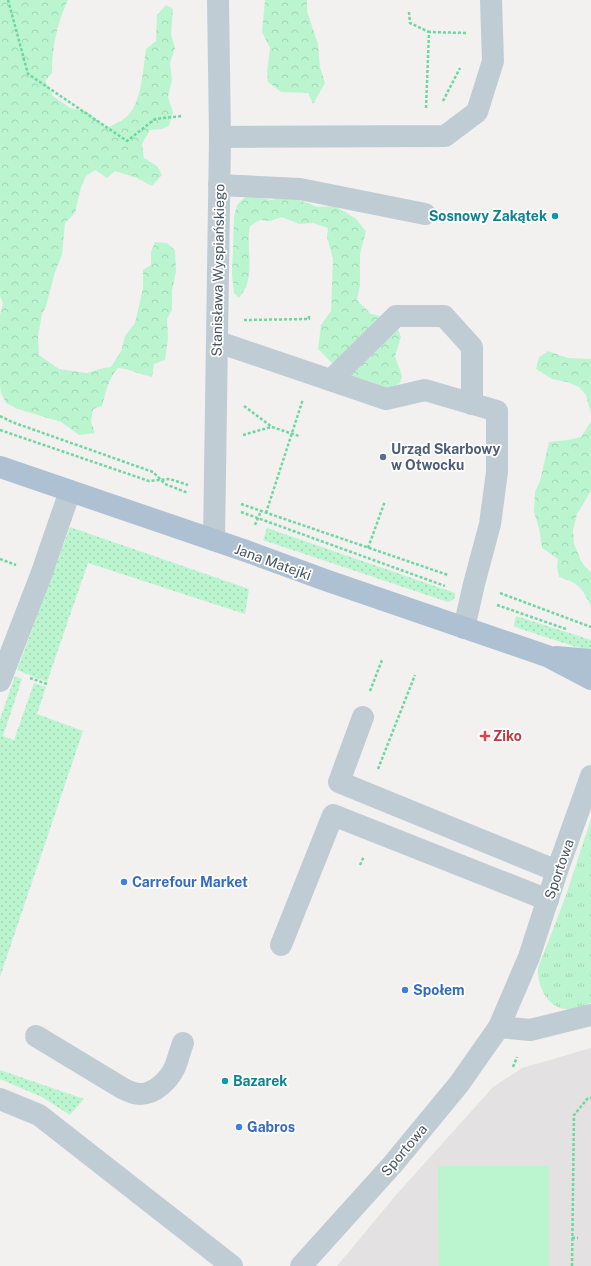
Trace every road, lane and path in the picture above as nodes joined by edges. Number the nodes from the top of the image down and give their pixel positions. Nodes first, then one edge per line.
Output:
1 (8, 0) edge
2 (218, 0) edge
3 (491, 0) edge
4 (409, 12) dead end
5 (429, 32) junction
6 (492, 33) junction
7 (460, 68) dead end
8 (182, 116) dead end
9 (220, 137) junction
10 (425, 137) junction
11 (220, 185) junction
12 (425, 214) dead end
13 (309, 315) dead end
14 (243, 320) dead end
15 (218, 342) junction
16 (322, 377) junction
17 (241, 404) dead end
18 (472, 404) junction
19 (0, 416) edge
20 (272, 427) junction
21 (0, 430) edge
22 (291, 434) junction
23 (242, 436) dead end
24 (299, 436) dead end
25 (0, 467) edge
26 (160, 480) junction
27 (195, 487) dead end
28 (70, 491) junction
29 (385, 501) dead end
30 (225, 502) junction
31 (261, 511) junction
32 (266, 513) junction
33 (258, 518) junction
34 (254, 528) dead end
35 (214, 540) junction
36 (368, 548) junction
37 (473, 590) junction
38 (591, 627) edge
39 (464, 628) junction
40 (571, 630) dead end
41 (547, 656) junction
42 (382, 660) dead end
43 (591, 660) edge
44 (415, 674) dead end
45 (1, 677) edge
46 (591, 679) edge
47 (369, 693) dead end
48 (363, 717) dead end
49 (377, 770) dead end
50 (591, 776) edge
51 (365, 854) dead end
52 (360, 865) dead end
53 (557, 871) junction
54 (548, 900) junction
55 (281, 945) dead end
56 (591, 1015) edge
57 (499, 1028) junction
58 (36, 1036) dead end
59 (183, 1043) dead end
60 (591, 1098) edge
61 (0, 1099) edge
62 (572, 1238) junction
63 (578, 1238) dead end
64 (232, 1266) edge
65 (301, 1266) edge
66 (572, 1266) edge

1 - 8 path
2 - 9 street, Stanisława Wyspiańskiego
3 - 6 street
4 - 5 path
5 - 6 path
5 - 10 path
6 - 10 street
7 - 10 path
9 - 10 street
9 - 11 street, Stanisława Wyspiańskiego
11 - 12 street
11 - 15 street, Stanisława Wyspiańskiego
13 - 14 path
15 - 16 street
15 - 30 street, Stanisława Wyspiańskiego
16 - 18 street
16 - 18 street
16 - 22 path
17 - 20 path
18 - 37 street
19 - 26 path
20 - 22 path
20 - 23 path
21 - 26 path
22 - 24 path
22 - 32 path
25 - 28 main road, Jana Matejki
26 - 27 path
26 - 30 path
28 - 35 main road, Jana Matejki
28 - 45 street
29 - 36 path
30 - 31 path
30 - 33 path
30 - 35 street, Stanisława Wyspiańskiego
31 - 32 path
31 - 33 path
32 - 36 path
33 - 34 path
33 - 37 path
35 - 39 main road, Jana Matejki
36 - 37 path
37 - 38 path
37 - 39 street
37 - 40 path
39 - 41 main road, Jana Matejki
41 - 43 main road, Jana Matejki
41 - 46 main road, Jana Matejki
42 - 47 path
44 - 49 path
48 - 53 street
50 - 53 street, Sportowa
51 - 52 path
53 - 54 street, Sportowa
54 - 55 street
54 - 57 street, Sportowa
56 - 57 street
57 - 65 street, Sportowa
58 - 59 street
60 - 62 path
61 - 64 street
62 - 63 path
62 - 66 path

